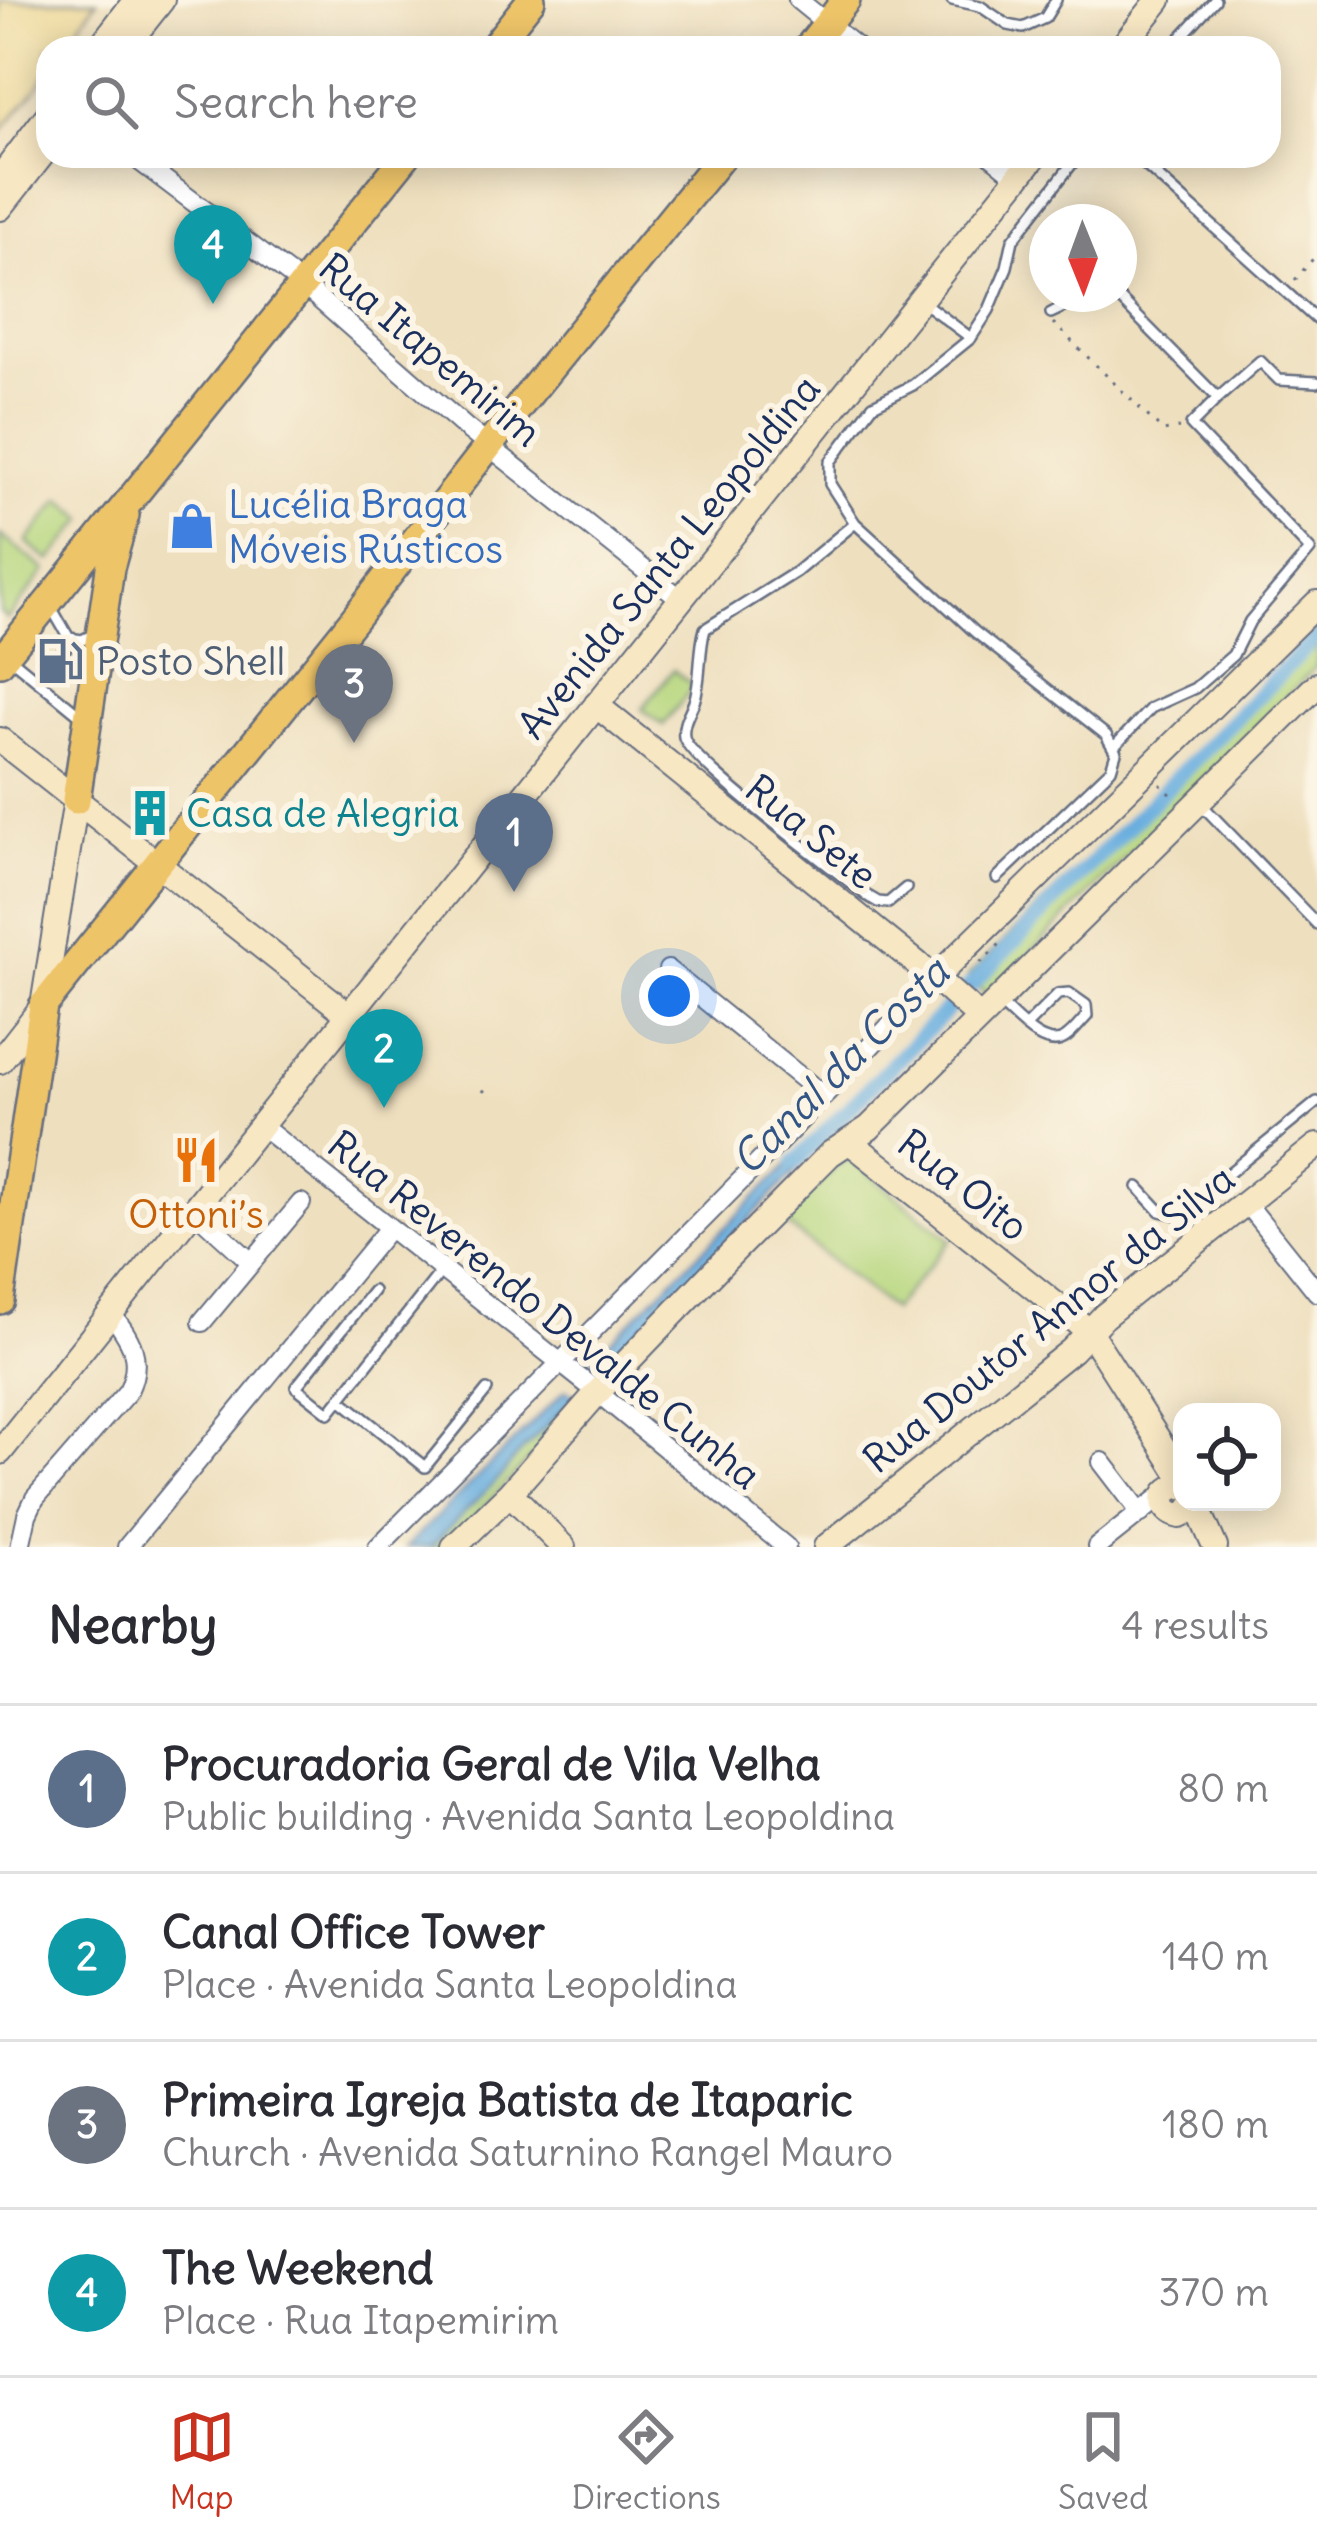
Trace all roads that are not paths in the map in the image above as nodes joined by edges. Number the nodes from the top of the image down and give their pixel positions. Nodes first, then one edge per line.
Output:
1 (136, 0) edge
2 (162, 0) edge
3 (531, 0) edge
4 (798, 0) edge
5 (847, 0) edge
6 (952, 0) edge
7 (1056, 0) edge
8 (1159, 0) edge
9 (1215, 0) edge
10 (827, 24) junction
11 (108, 36) edge
12 (134, 36) edge
13 (502, 36) edge
14 (818, 36) edge
15 (842, 36) edge
16 (1130, 36) edge
17 (1182, 36) edge
18 (36, 131) edge
19 (36, 162) edge
20 (149, 168) edge
21 (396, 168) edge
22 (712, 168) edge
23 (1007, 168) edge
24 (1025, 168) edge
25 (1069, 168) edge
26 (1148, 168) edge
27 (1018, 177) junction
28 (0, 178) edge
29 (0, 208) edge
30 (302, 284) junction
31 (920, 300) junction
32 (1060, 312) edge
33 (1133, 312) edge
34 (1051, 317) road end
35 (1317, 320) edge
36 (971, 338) junction
37 (1317, 382) edge
38 (1218, 398) junction
39 (488, 446) junction
40 (129, 502) junction
41 (855, 523) junction
42 (681, 599) junction
43 (48, 602) junction
44 (1317, 603) edge
45 (101, 630) junction
46 (73, 639) junction
47 (3, 658) edge
48 (39, 681) junction
49 (1317, 685) edge
50 (596, 705) junction
51 (88, 721) junction
52 (0, 740) edge
53 (1114, 747) junction
54 (76, 800) junction
55 (1198, 802) junction
56 (157, 866) junction
57 (997, 878) dead end
58 (906, 887) dead end
59 (1317, 924) edge
60 (668, 970) dead end
61 (966, 999) junction
62 (44, 1006) junction
63 (349, 1015) junction
64 (1026, 1026) junction
65 (0, 1061) edge
66 (824, 1096) junction
67 (1317, 1102) edge
68 (260, 1125) junction
69 (849, 1141) junction
70 (1317, 1146) edge
71 (1138, 1187) dead end
72 (1246, 1203) junction
73 (301, 1204) dead end
74 (193, 1209) junction
75 (388, 1228) junction
76 (250, 1262) junction
77 (442, 1270) junction
78 (373, 1291) dead end
79 (1317, 1292) edge
80 (0, 1300) edge
81 (110, 1312) junction
82 (202, 1322) dead end
83 (1089, 1331) junction
84 (565, 1367) junction
85 (487, 1390) dead end
86 (594, 1390) junction
87 (340, 1399) junction
88 (3, 1444) edge
89 (1102, 1462) dead end
90 (510, 1493) junction
91 (1172, 1497) edge
92 (1212, 1541) edge
93 (20, 1547) edge
94 (127, 1547) edge
95 (378, 1547) edge
96 (454, 1547) edge
97 (563, 1547) edge
98 (786, 1547) edge
99 (826, 1547) edge
100 (1097, 1547) edge

1 - 11 street
2 - 12 street
3 - 13 main road
4 - 10 street
5 - 10 main road
6 - 7 lane
8 - 16 street
9 - 17 lane
10 - 14 main road
10 - 15 street
18 - 28 street
19 - 29 street
20 - 30 street, Rua Itapemirim
21 - 30 main road
22 - 39 main road
23 - 27 street
24 - 27 street, Avenida Santa Leopoldina
25 - 36 lane
26 - 35 lane
27 - 31 street, Avenida Santa Leopoldina
30 - 39 street, Rua Itapemirim
30 - 40 main road
31 - 36 lane
31 - 42 street, Avenida Santa Leopoldina
32 - 34 lane
33 - 38 lane
36 - 41 lane
37 - 38 lane
38 - 53 lane
39 - 42 street, Rua Itapemirim
39 - 56 main road
40 - 43 main road
40 - 45 main road
41 - 53 lane
41 - 58 lane
42 - 50 street, Avenida Santa Leopoldina
43 - 46 lane
43 - 47 main road
44 - 61 street
45 - 46 lane
45 - 51 main road
46 - 48 lane
47 - 48 lane
48 - 51 lane
49 - 55 street
50 - 61 street, Rua Sete
50 - 63 street, Avenida Santa Leopoldina
51 - 54 main road
52 - 54 street
53 - 57 lane
54 - 56 street
54 - 62 street
55 - 59 lane
55 - 61 street
56 - 62 main road
56 - 63 street
60 - 66 street
61 - 64 lane
61 - 66 street
61 - 69 street
62 - 65 street
62 - 80 main road
63 - 68 street, Avenida Santa Leopoldina
64 - 64 lane
66 - 84 street
67 - 71 lane
68 - 74 street, Avenida Santa Leopoldina
68 - 75 street, Rua Reverendo Devalde Cunha
69 - 83 street, Rua Oito
69 - 86 street
70 - 72 street, Rua Doutor Annor da Silva
72 - 79 street
72 - 83 street, Rua Doutor Annor da Silva
73 - 76 street
74 - 76 street
74 - 81 street, Avenida Santa Leopoldina
75 - 77 street, Rua Reverendo Devalde Cunha
75 - 94 street
76 - 82 street
77 - 84 street, Rua Reverendo Devalde Cunha
77 - 87 lane
78 - 87 lane
81 - 88 street, Avenida Santa Leopoldina
81 - 93 street
83 - 91 street, Rua Oito
83 - 99 street, Rua Doutor Annor da Silva
84 - 86 street, Rua Reverendo Devalde Cunha
84 - 95 street
85 - 87 lane
86 - 90 street
86 - 98 street, Rua Reverendo Devalde Cunha
89 - 91 street
90 - 96 street
90 - 97 street
91 - 92 street, Rua Oito
91 - 100 street

